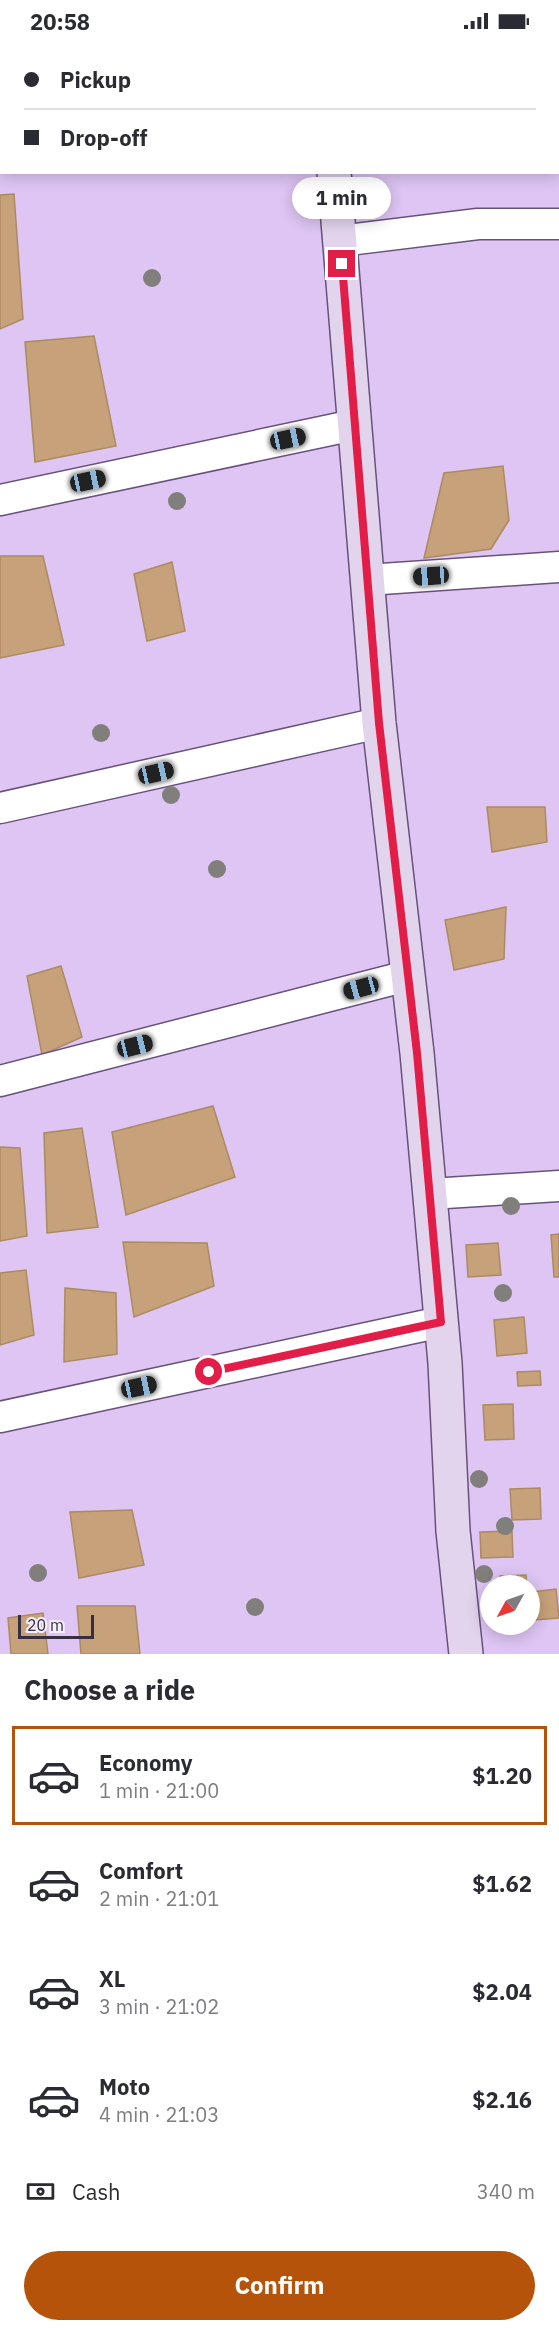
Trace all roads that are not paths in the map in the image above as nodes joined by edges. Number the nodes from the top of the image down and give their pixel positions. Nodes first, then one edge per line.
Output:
1 (334, 174) edge
2 (559, 224) edge
3 (340, 241) junction
4 (354, 425) junction
5 (0, 500) edge
6 (559, 567) edge
7 (367, 580) junction
8 (379, 723) junction
9 (0, 808) edge
10 (406, 976) junction
11 (0, 1081) edge
12 (559, 1186) edge
13 (430, 1194) junction
14 (441, 1322) junction
15 (0, 1417) edge
16 (466, 1654) edge

1 - 3 street
2 - 3 street
3 - 4 street
4 - 5 street
4 - 7 street
6 - 7 street
7 - 8 street
8 - 9 street
8 - 10 street
10 - 11 street
10 - 13 street
12 - 13 street
13 - 14 street
14 - 15 street
14 - 16 street

